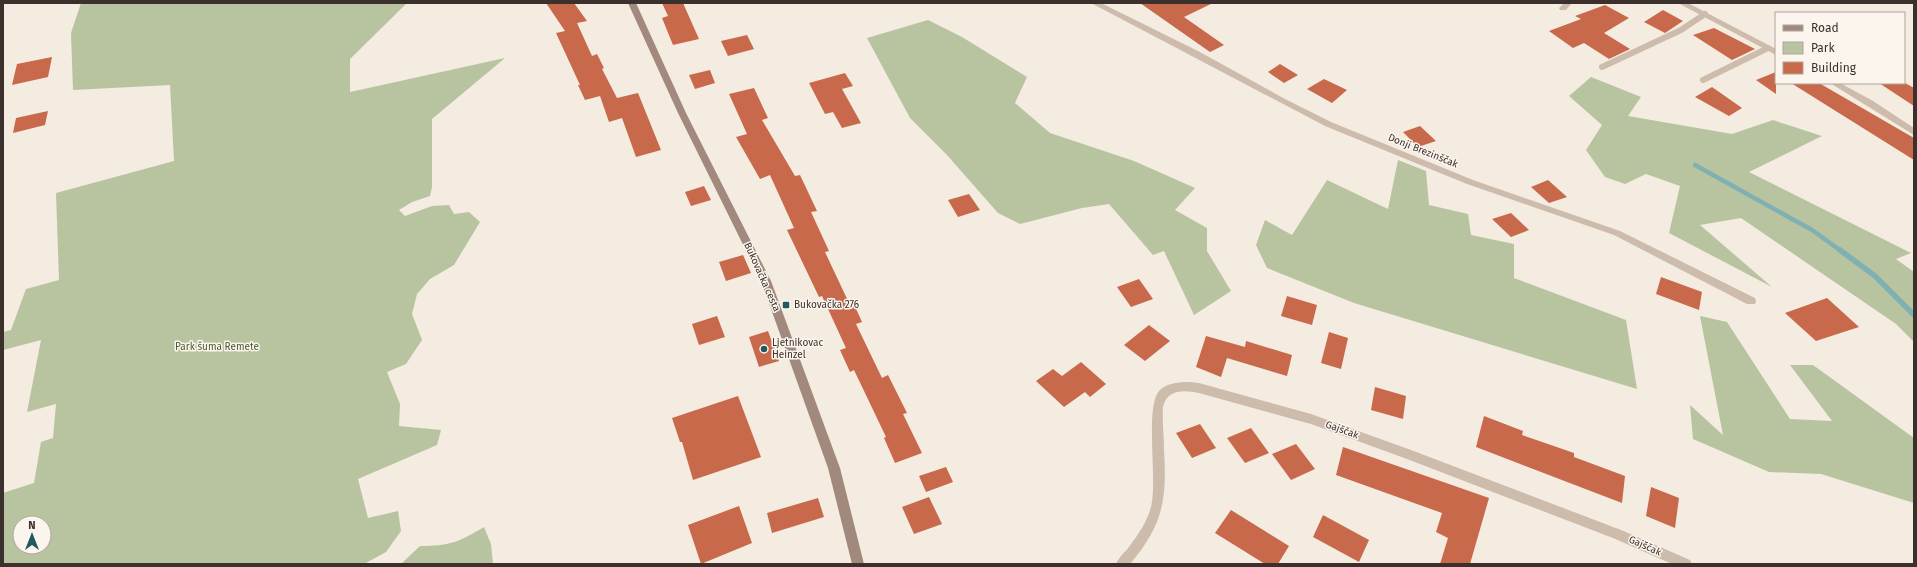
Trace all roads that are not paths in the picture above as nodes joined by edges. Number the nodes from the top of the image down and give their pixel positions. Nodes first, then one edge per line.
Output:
1 (632, 3) edge
2 (1095, 3) edge
3 (1682, 3) edge
4 (1705, 14) junction
5 (1772, 50) edge
6 (1602, 68) dead end
7 (1702, 80) dead end
8 (1836, 84) edge
9 (1914, 132) edge
10 (1751, 301) dead end
11 (858, 564) edge
12 (1122, 564) edge
13 (1686, 564) edge

1 - 11 main road, Bukovačka cesta
2 - 10 street, Donji Brezinščak
3 - 4 street
4 - 5 street
4 - 6 lane
5 - 7 lane
8 - 9 street
12 - 13 street, Gajščak

